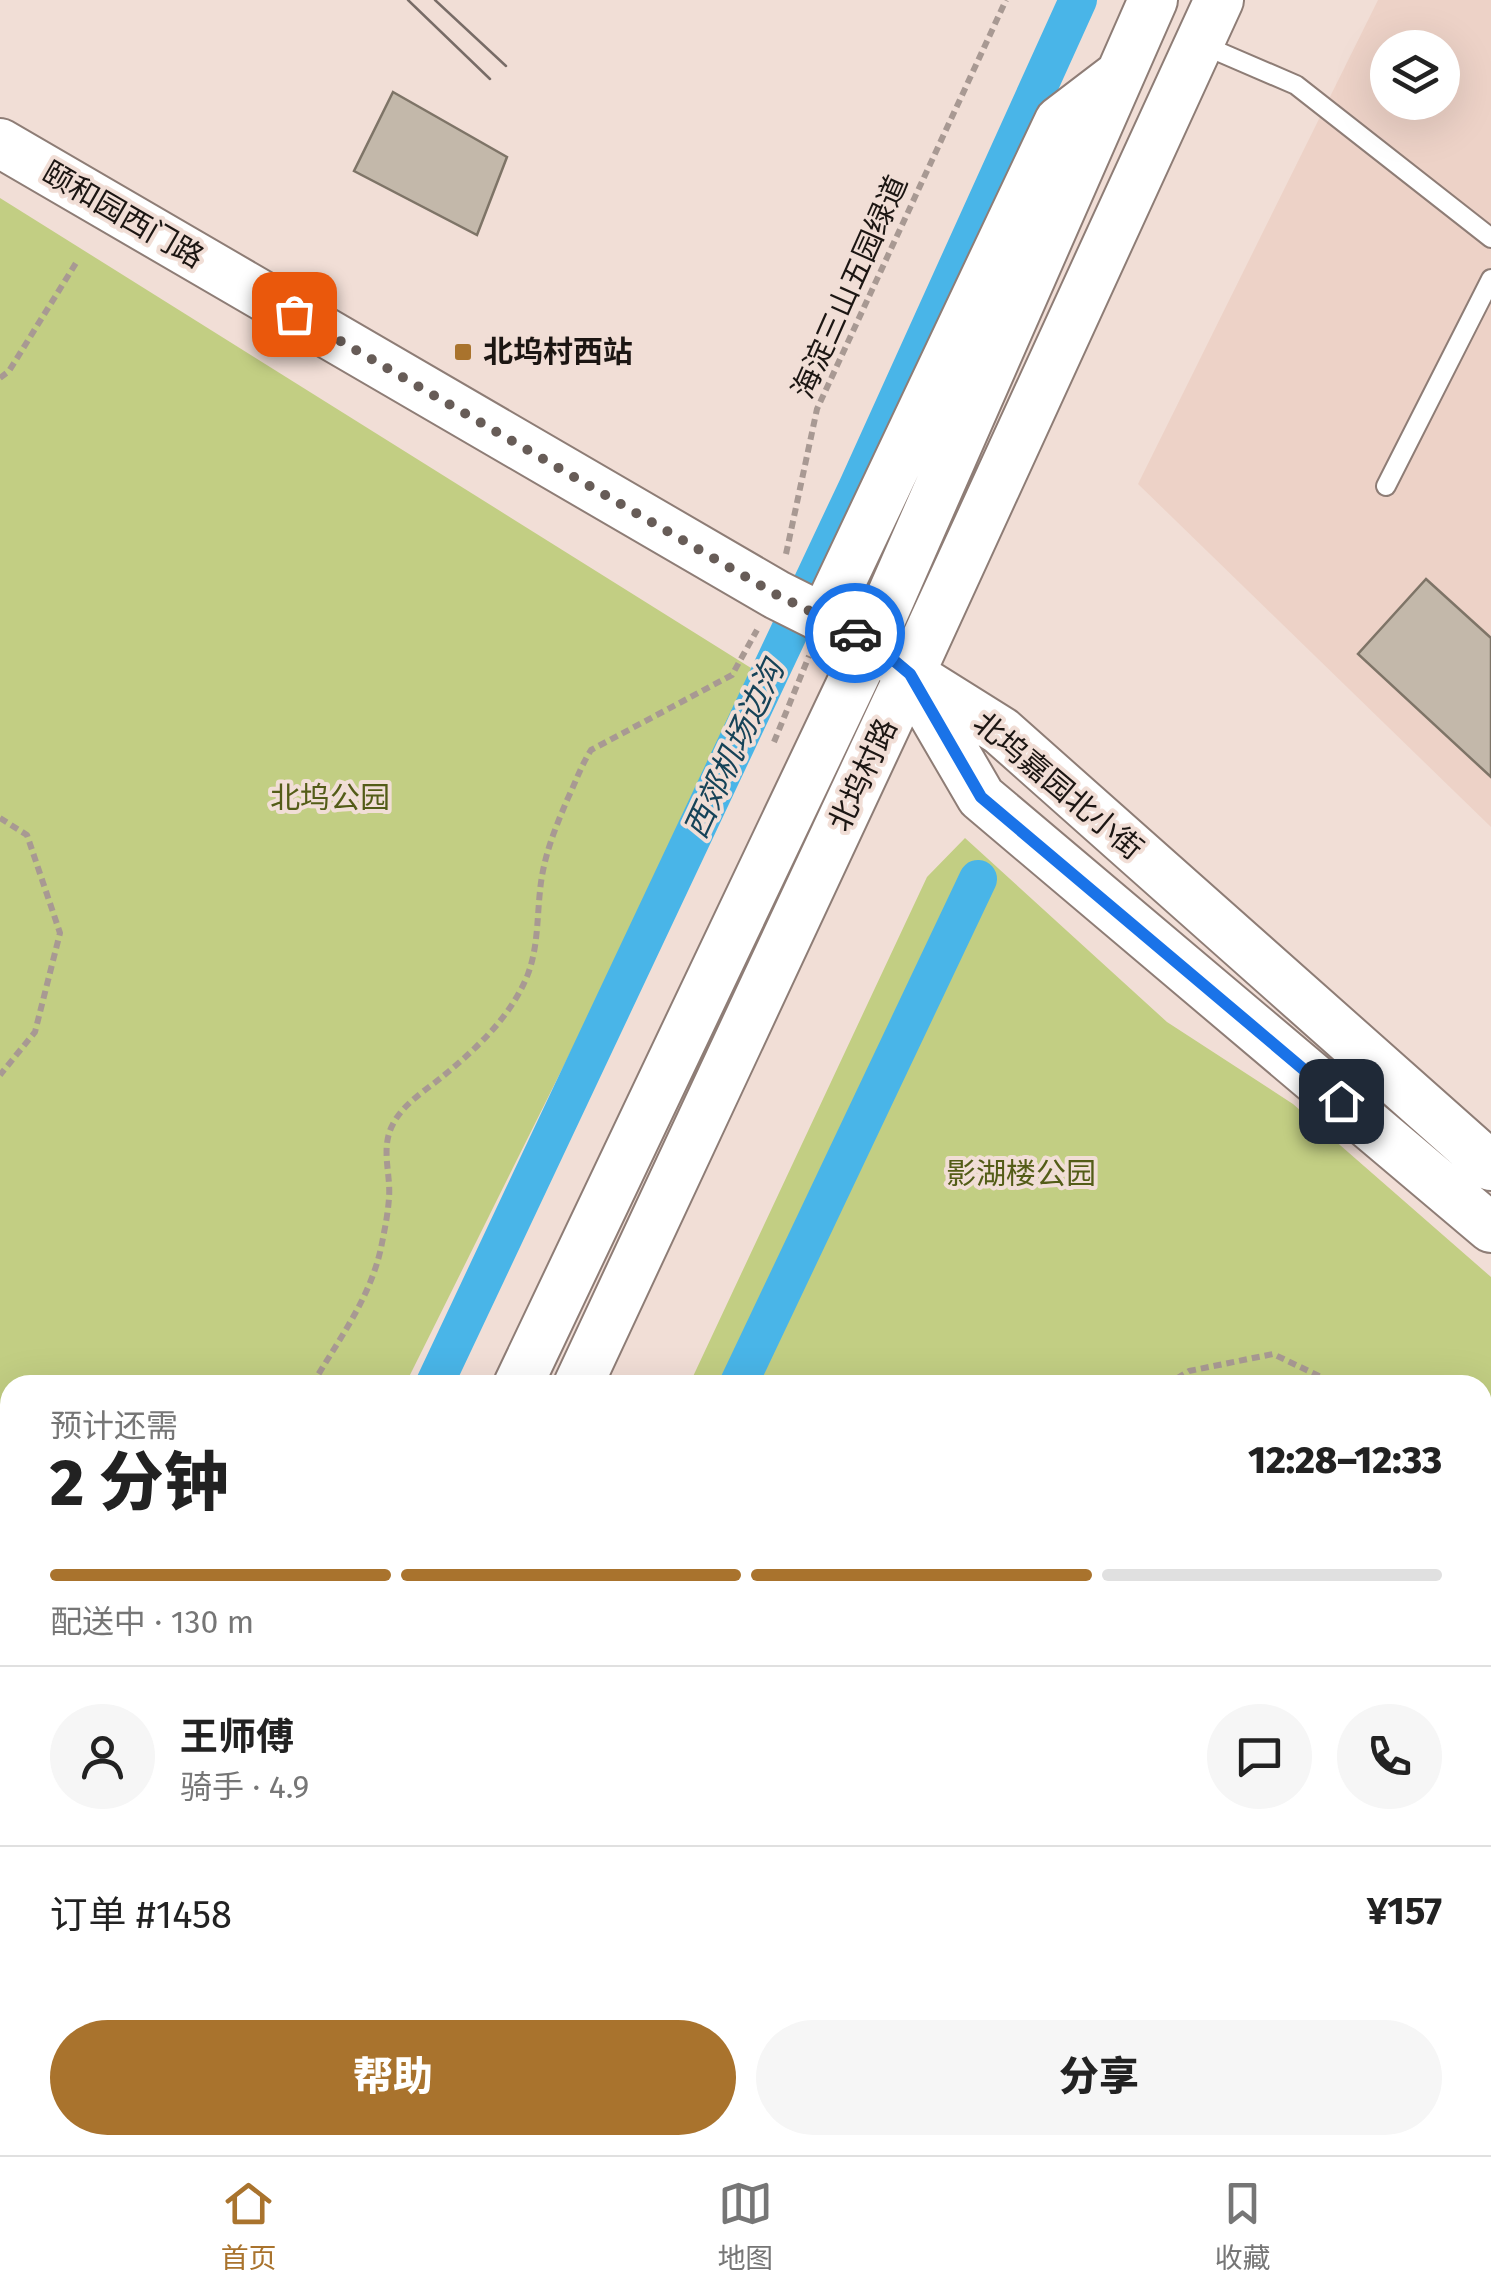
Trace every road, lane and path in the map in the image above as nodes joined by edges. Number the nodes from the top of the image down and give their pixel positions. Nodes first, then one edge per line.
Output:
1 (1006, 0) edge
2 (1153, 0) edge
3 (1219, 0) edge
4 (1199, 43) junction
5 (1120, 74) junction
6 (0, 142) edge
7 (1491, 238) edge
8 (76, 263) dead end
9 (1491, 279) edge
10 (0, 378) edge
11 (1386, 486) dead end
12 (777, 595) junction
13 (824, 618) junction
14 (872, 642) junction
15 (910, 674) junction
16 (0, 818) edge
17 (0, 1074) edge
18 (1491, 1166) edge
19 (1491, 1228) edge
20 (318, 1375) edge
21 (523, 1375) edge
22 (583, 1375) edge
23 (1182, 1375) edge
24 (1317, 1375) edge

1 - 12 path, 海淀三山五园绿道
2 - 5 street, 北坞村路
3 - 4 street, 北坞村路
4 - 7 lane
4 - 15 street, 北坞村路
5 - 13 street
5 - 14 street, 北坞村路
6 - 12 street, 颐和园西门路
8 - 10 path
9 - 11 lane
12 - 13 street, 颐和园西门路
12 - 20 path, 海淀三山五园绿道
13 - 14 street, 颐和园西门路
14 - 15 street, 颐和园西门路
14 - 21 street, 北坞村路
15 - 18 street, 北坞嘉园北小街
15 - 19 street, 北坞嘉园北小街
15 - 22 street, 北坞村路
16 - 17 path
23 - 24 path

